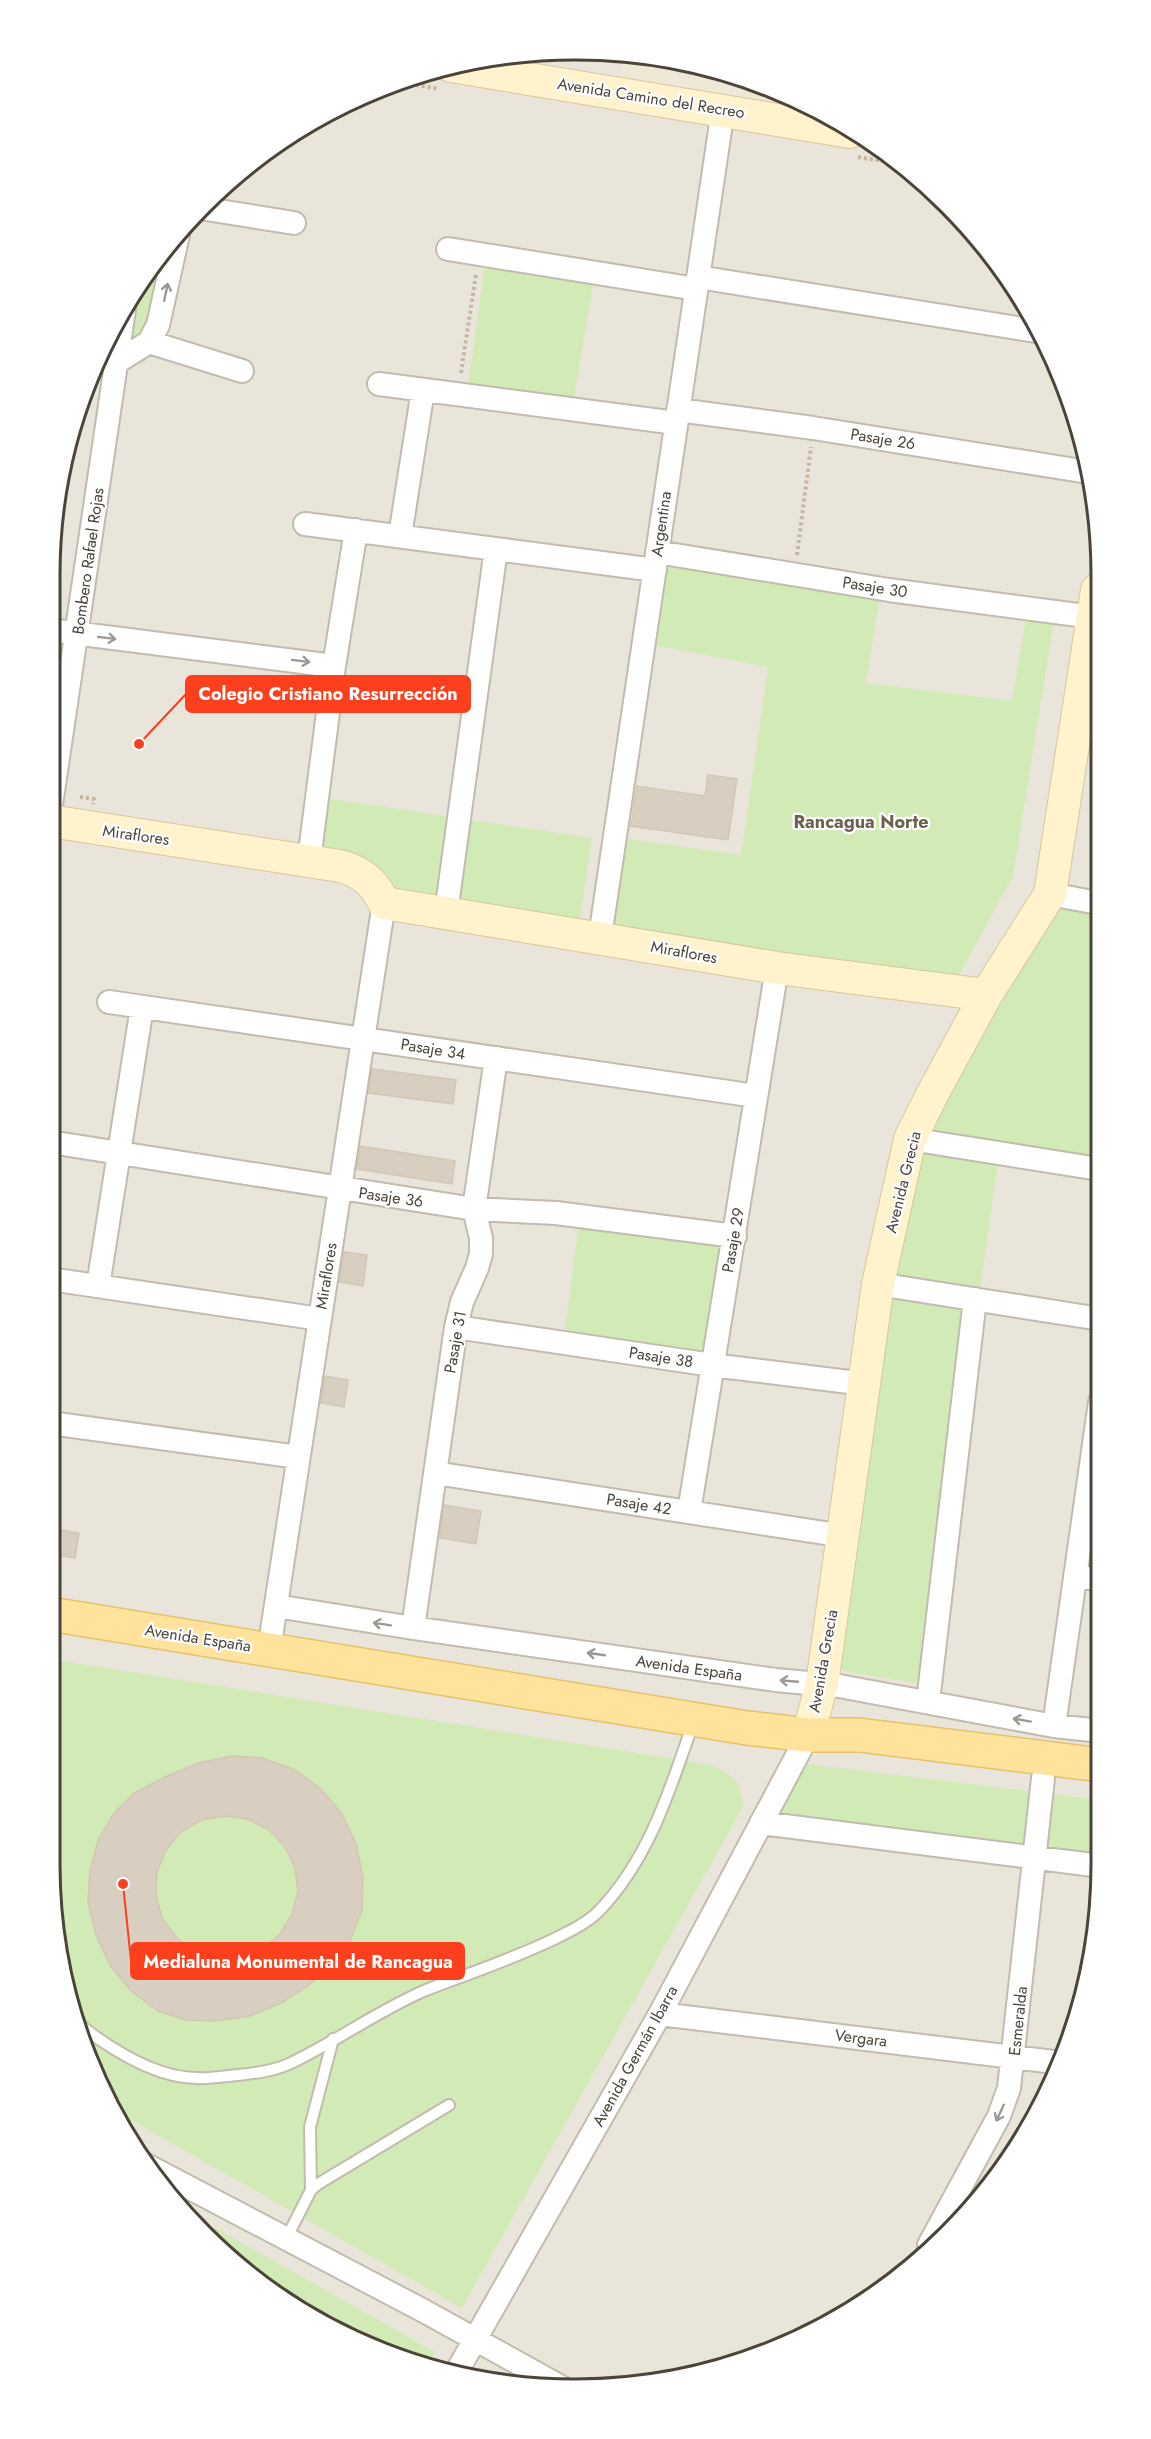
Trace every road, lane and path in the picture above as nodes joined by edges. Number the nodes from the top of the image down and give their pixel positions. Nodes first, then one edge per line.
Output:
1 (475, 70) edge
2 (723, 110) junction
3 (831, 128) edge
4 (212, 210) edge
5 (294, 223) dead end
6 (448, 249) dead end
7 (479, 254) junction
8 (172, 255) edge
9 (697, 283) junction
10 (1028, 330) edge
11 (121, 333) edge
12 (148, 342) junction
13 (117, 362) junction
14 (242, 370) dead end
15 (379, 384) dead end
16 (423, 390) junction
17 (458, 395) junction
18 (677, 416) junction
19 (813, 428) junction
20 (1080, 471) edge
21 (305, 524) dead end
22 (356, 530) junction
23 (400, 536) junction
24 (496, 549) junction
25 (656, 561) junction
26 (795, 573) junction
27 (1091, 604) edge
28 (1091, 629) edge
29 (60, 631) edge
30 (78, 634) junction
31 (334, 666) junction
32 (60, 748) edge
33 (60, 823) edge
34 (309, 860) junction
35 (1050, 894) junction
36 (1091, 902) edge
37 (384, 903) junction
38 (446, 913) junction
39 (600, 938) junction
40 (777, 968) junction
41 (986, 995) junction
42 (109, 1002) dead end
43 (142, 1007) junction
44 (363, 1038) junction
45 (496, 1058) junction
46 (756, 1096) junction
47 (910, 1139) junction
48 (60, 1144) edge
49 (118, 1154) junction
50 (1091, 1168) edge
51 (340, 1189) junction
52 (474, 1209) junction
53 (735, 1236) junction
54 (60, 1280) edge
55 (878, 1284) junction
56 (98, 1286) junction
57 (975, 1299) junction
58 (1091, 1318) edge
59 (320, 1319) junction
60 (456, 1327) junction
61 (712, 1365) junction
62 (865, 1384) junction
63 (60, 1424) edge
64 (298, 1457) junction
65 (1091, 1465) edge
66 (435, 1473) junction
67 (689, 1512) junction
68 (844, 1536) junction
69 (1075, 1576) junction
70 (1091, 1578) edge
71 (276, 1606) junction
72 (60, 1616) edge
73 (412, 1629) junction
74 (269, 1650) junction
75 (822, 1684) junction
76 (928, 1702) junction
77 (695, 1719) junction
78 (1054, 1726) junction
79 (1091, 1730) edge
80 (808, 1735) junction
81 (1091, 1764) edge
82 (1043, 1778) junction
83 (1091, 1785) edge
84 (761, 1823) junction
85 (1034, 1857) junction
86 (1091, 1865) edge
87 (660, 2014) junction
88 (88, 2032) edge
89 (333, 2039) junction
90 (1014, 2057) junction
91 (1052, 2062) edge
92 (449, 2105) dead end
93 (166, 2175) edge
94 (311, 2190) junction
95 (936, 2231) edge
96 (286, 2239) junction
97 (474, 2340) junction
98 (460, 2365) edge
99 (544, 2378) edge

1 - 2 street, Avenida Camino del Recreo
2 - 3 street, Avenida Camino del Recreo
2 - 9 street, Argentina
4 - 5 street
6 - 7 street
7 - 9 street
7 - 17 path
12 -> 8 street
9 - 10 street
9 - 18 street, Argentina
11 - 13 street, Bombero Rafael Rojas
12 - 13 street
12 - 14 street
13 - 30 street, Bombero Rafael Rojas
15 - 16 street, Pasaje 26
16 - 17 street, Pasaje 26
16 - 23 street
17 - 18 street, Pasaje 26
18 - 19 street, Pasaje 26
18 - 25 street, Argentina
19 - 20 street, Pasaje 26
19 - 26 path
21 - 22 street, Pasaje 30
22 - 23 street, Pasaje 30
22 - 31 street
23 - 24 street, Pasaje 30
24 - 25 street, Pasaje 30
24 - 38 street
25 - 26 street, Pasaje 30
25 - 39 street, Argentina
26 - 27 street, Pasaje 30
28 - 35 street, Avenida Grecia
29 - 30 street
30 -> 31 street
30 - 32 street, Bombero Rafael Rojas
31 - 34 street
33 - 34 street, Miraflores
34 - 37 street, Miraflores
35 - 36 street
35 - 41 street, Avenida Grecia
37 - 38 street, Miraflores
37 - 44 street, Miraflores
38 - 39 street, Miraflores
39 - 40 street, Miraflores
40 - 41 street, Miraflores
40 - 46 street, Pasaje 29
41 - 47 street, Avenida Grecia
42 - 43 street, Pasaje 34
43 - 44 street, Pasaje 34
43 - 49 street
44 - 45 street, Pasaje 34
44 - 51 street, Miraflores
45 - 46 street, Pasaje 34
45 - 52 street, Pasaje 31
46 - 53 street, Pasaje 29
47 - 50 street
47 - 55 street, Avenida Grecia
48 - 49 street, Pasaje 36
49 - 51 street, Pasaje 36
49 - 56 street
51 - 52 street, Pasaje 36
51 - 59 street, Miraflores
52 - 53 street, Pasaje 36
52 - 60 street, Pasaje 31
53 - 61 street, Pasaje 29
54 - 56 street
55 - 57 street
55 - 62 street, Avenida Grecia
56 - 59 street
57 - 58 street
57 - 76 street
59 - 64 street, Miraflores
60 - 61 street, Pasaje 38
60 - 66 street, Pasaje 31
61 - 62 street, Pasaje 38
61 - 67 street, Pasaje 29
62 - 68 street, Avenida Grecia
63 - 64 street
64 - 71 street, Miraflores
65 - 69 street
66 - 67 street, Pasaje 42
66 - 73 street, Pasaje 31
67 - 68 street, Pasaje 42
68 - 75 street, Avenida Grecia
69 - 70 street
69 - 78 street
73 -> 71 street, Avenida España
71 - 74 street, Miraflores
72 - 74 main road, Avenida España
75 -> 73 street, Avenida España
74 - 77 main road, Avenida España
75 - 76 street, Avenida España
75 - 80 street, Avenida Grecia
78 -> 76 street, Avenida España
77 - 80 main road, Avenida España
77 - 89 lane
78 - 79 street, Avenida España
80 - 81 main road, Avenida España
80 - 82 main road, Avenida España
80 - 84 street, Avenida Germán Ibarra
82 - 83 main road, Avenida España
82 - 85 street, Esmeralda
84 - 85 street
84 - 87 street, Avenida Germán Ibarra
85 - 86 street
85 - 90 street, Esmeralda
87 - 90 street, Vergara
87 - 97 street, Avenida Germán Ibarra
88 - 89 lane
89 - 94 lane
90 - 91 street, Vergara
90 -> 95 street, Esmeralda
92 - 94 lane
93 - 96 street
94 - 96 lane
96 - 97 street
97 - 98 street, Avenida Germán Ibarra
97 - 99 street

